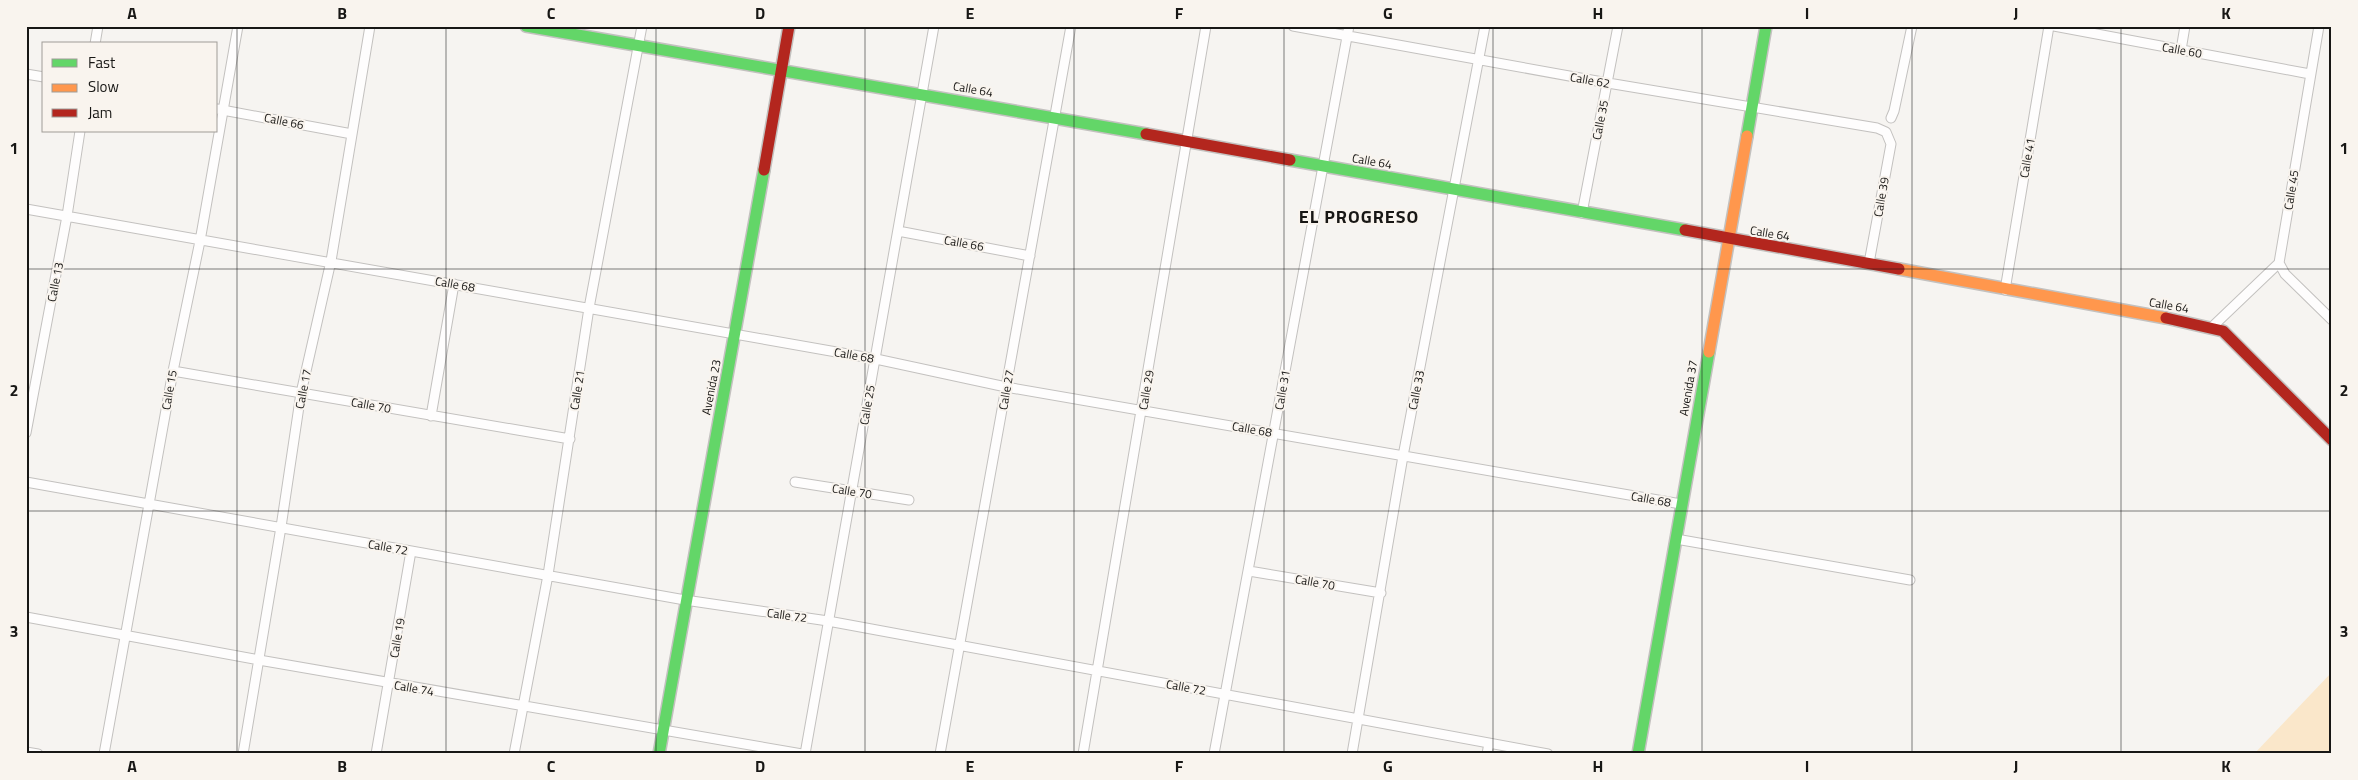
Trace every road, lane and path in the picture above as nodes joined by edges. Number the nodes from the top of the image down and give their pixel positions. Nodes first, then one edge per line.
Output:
1 (98, 26) edge
2 (238, 26) edge
3 (370, 26) edge
4 (526, 26) edge
5 (642, 26) edge
6 (789, 26) edge
7 (934, 26) edge
8 (1072, 26) edge
9 (1206, 26) edge
10 (1293, 26) edge
11 (1485, 26) edge
12 (1618, 26) edge
13 (1766, 26) edge
14 (1912, 26) edge
15 (2049, 26) edge
16 (2054, 26) edge
17 (2185, 26) edge
18 (2319, 26) edge
19 (1348, 31) edge
20 (95, 42) edge
21 (638, 46) junction
22 (2181, 50) junction
23 (1478, 60) junction
24 (781, 70) junction
25 (26, 74) edge
26 (2310, 74) junction
27 (42, 77) edge
28 (1608, 83) junction
29 (922, 94) junction
30 (1752, 108) junction
31 (219, 109) edge
32 (1055, 118) junction
33 (1891, 118) dead end
34 (80, 132) edge
35 (216, 132) edge
36 (1886, 132) joint
37 (352, 134) junction
38 (1188, 142) junction
39 (1322, 166) junction
40 (1454, 190) junction
41 (26, 209) edge
42 (1582, 213) junction
43 (67, 216) junction
44 (898, 231) junction
45 (1728, 240) junction
46 (200, 241) junction
47 (1030, 256) junction
48 (331, 261) junction
49 (1869, 263) junction
50 (2279, 263) junction
51 (454, 284) junction
52 (2005, 290) junction
53 (589, 308) junction
54 (2332, 320) edge
55 (2212, 327) junction
56 (735, 334) junction
57 (876, 359) junction
58 (173, 371) junction
59 (1006, 387) junction
60 (301, 394) junction
61 (1143, 409) junction
62 (431, 416) junction
63 (26, 433) edge
64 (1274, 433) junction
65 (570, 440) junction
66 (2332, 440) edge
67 (1403, 456) junction
68 (26, 482) edge
69 (794, 482) dead end
70 (851, 491) junction
71 (910, 500) dead end
72 (149, 504) junction
73 (1681, 504) junction
74 (281, 527) junction
75 (1676, 539) junction
76 (411, 551) junction
77 (1249, 571) junction
78 (548, 575) junction
79 (1910, 580) dead end
80 (1380, 593) junction
81 (685, 600) junction
82 (26, 617) edge
83 (828, 621) junction
84 (126, 637) junction
85 (960, 645) junction
86 (259, 660) junction
87 (1098, 671) junction
88 (389, 683) junction
89 (1225, 694) junction
90 (523, 707) junction
91 (1358, 719) junction
92 (663, 730) junction
93 (1489, 743) junction
94 (26, 752) edge
95 (38, 754) edge
96 (104, 754) edge
97 (243, 754) edge
98 (376, 754) edge
99 (514, 754) edge
100 (659, 754) edge
101 (803, 754) edge
102 (940, 754) edge
103 (1083, 754) edge
104 (1214, 754) edge
105 (1352, 754) edge
106 (1486, 754) edge
107 (1548, 754) edge
108 (1638, 754) edge

1 - 20 street
2 - 31 street, Calle 15
3 - 37 street, Calle 17
4 - 21 street, Calle 64
5 - 21 street, Calle 21
6 - 24 street, Avenida 23
7 - 29 street, Calle 25
8 - 32 street, Calle 27
9 - 38 street, Calle 29
10 - 19 street, Calle 62
11 - 23 street, Calle 33
12 - 28 street, Calle 35
13 - 30 street, Avenida 37
14 - 33 street
15 - 52 street, Calle 41
16 - 22 street, Calle 60
17 - 22 street
18 - 26 street, Calle 45
19 - 23 street, Calle 62
19 - 39 street, Calle 31
21 - 24 street, Calle 64
21 - 53 street, Calle 21
22 - 26 street, Calle 60
23 - 28 street, Calle 62
23 - 40 street, Calle 33
24 - 29 street, Calle 64
24 - 56 street, Avenida 23
25 - 27 street
26 - 50 street, Calle 45
28 - 30 street, Calle 62
28 - 42 street, Calle 35
29 - 32 street, Calle 64
29 - 44 street, Calle 25
30 - 36 street, Calle 62
30 - 45 street, Avenida 37
31 - 37 street, Calle 66
32 - 38 street, Calle 64
32 - 47 street, Calle 27
34 - 43 street, Calle 13
35 - 46 street, Calle 15
36 - 49 street, Calle 39
37 - 48 street, Calle 17
38 - 39 street, Calle 64
38 - 61 street, Calle 29
39 - 40 street, Calle 64
39 - 64 street, Calle 31
40 - 42 street, Calle 64
40 - 67 street, Calle 33
41 - 43 street, Calle 68
42 - 45 street, Calle 64
43 - 46 street, Calle 68
43 - 63 street, Calle 13
44 - 47 street, Calle 66
44 - 57 street, Calle 25
45 - 49 street, Calle 64
45 - 73 street, Avenida 37
46 - 48 street, Calle 68
46 - 58 street, Calle 15
47 - 59 street, Calle 27
48 - 51 street, Calle 68
48 - 60 street, Calle 17
49 - 52 street, Calle 64
50 - 54 street
50 - 55 street
51 - 53 street, Calle 68
51 - 62 street
52 - 55 street, Calle 64
53 - 56 street, Calle 68
53 - 65 street, Calle 21
55 - 66 street
56 - 57 street, Calle 68
56 - 81 street, Avenida 23
57 - 59 street, Calle 68
57 - 70 street, Calle 25
58 - 60 street, Calle 70
58 - 72 street, Calle 15
59 - 61 street, Calle 68
59 - 85 street, Calle 27
60 - 62 street, Calle 70
60 - 74 street, Calle 17
61 - 64 street, Calle 68
61 - 87 street, Calle 29
62 - 65 street, Calle 70
64 - 67 street, Calle 68
64 - 77 street, Calle 31
65 - 78 street, Calle 21
67 - 73 street, Calle 68
67 - 80 street, Calle 33
68 - 72 street, Calle 72
69 - 70 street, Calle 70
70 - 71 street, Calle 70
70 - 83 street, Calle 25
72 - 74 street, Calle 72
72 - 84 street, Calle 15
73 - 75 street, Avenida 37
74 - 76 street, Calle 72
74 - 86 street, Calle 17
75 - 79 street
75 - 108 street, Avenida 37
76 - 78 street, Calle 72
76 - 88 street, Calle 19
77 - 80 street, Calle 70
77 - 89 street, Calle 31
78 - 81 street, Calle 72
78 - 90 street, Calle 21
80 - 91 street, Calle 33
81 - 83 street, Calle 72
81 - 92 street, Avenida 23
82 - 84 street, Calle 74
83 - 85 street, Calle 72
83 - 101 street, Calle 25
84 - 86 street, Calle 74
84 - 96 street, Calle 15
85 - 87 street, Calle 72
85 - 102 street, Calle 27
86 - 88 street, Calle 74
86 - 97 street, Calle 17
87 - 89 street, Calle 72
87 - 103 street, Calle 29
88 - 90 street, Calle 74
88 - 98 street, Calle 19
89 - 91 street, Calle 72
89 - 104 street, Calle 31
90 - 92 street, Calle 74
90 - 99 street, Calle 21
91 - 93 street, Calle 72
91 - 105 street, Calle 33
92 - 100 street, Avenida 23
92 - 101 street, Calle 74
93 - 106 street
93 - 107 street, Calle 72
94 - 95 street

